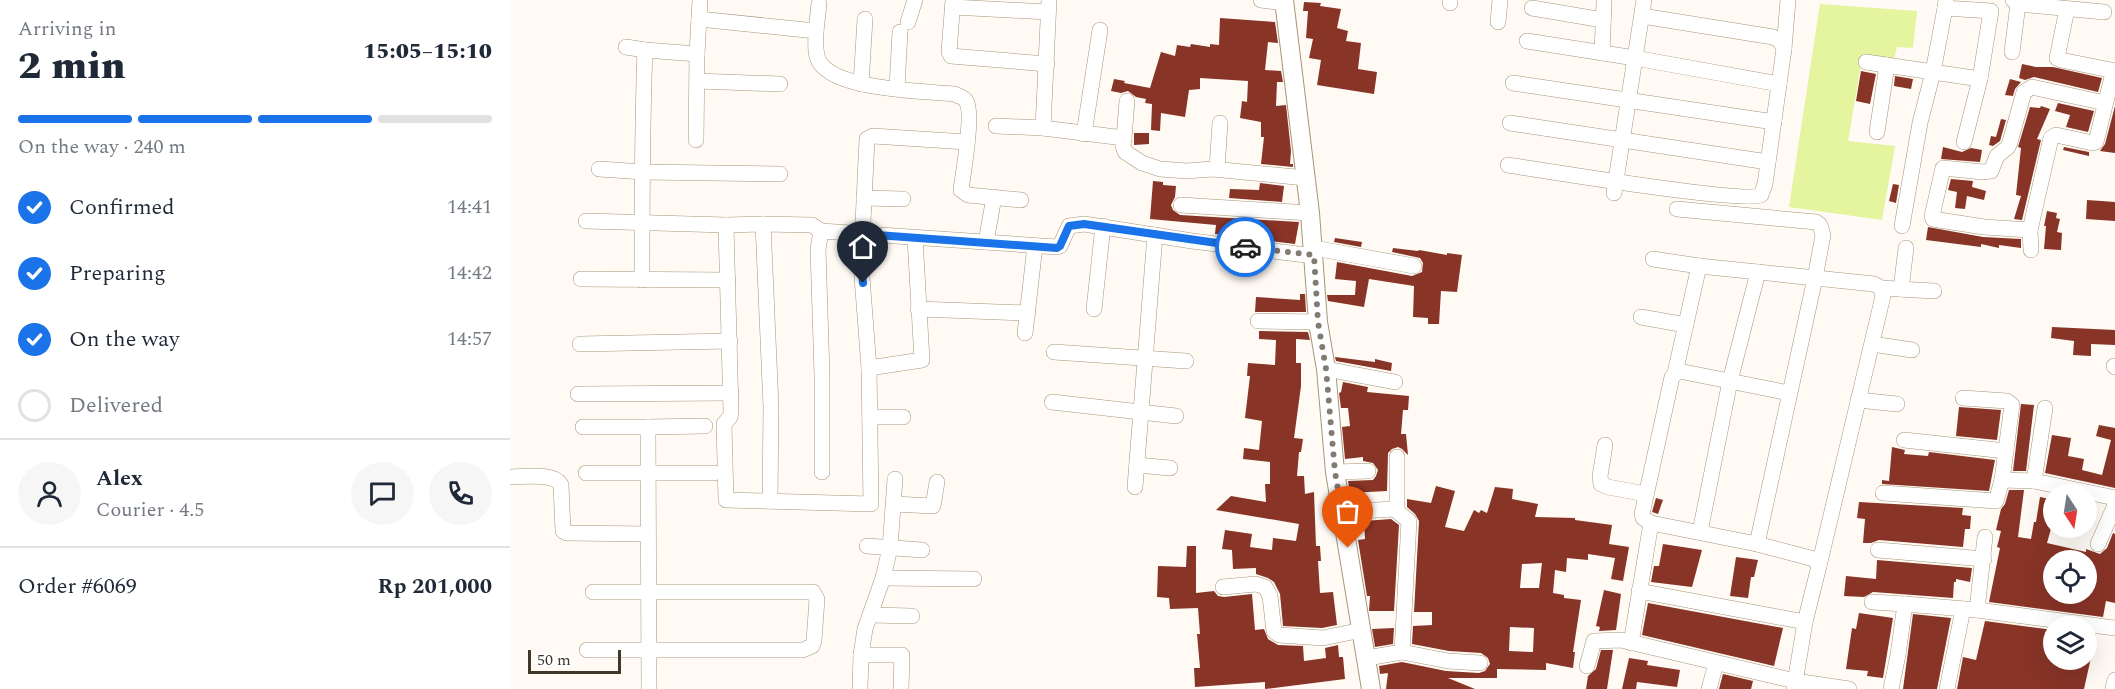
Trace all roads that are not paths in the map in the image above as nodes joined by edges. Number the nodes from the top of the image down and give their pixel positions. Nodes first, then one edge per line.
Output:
1 (700, 0) edge
2 (915, 0) edge
3 (1261, 0) edge
4 (1500, 0) edge
5 (1644, 0) edge
6 (1788, 0) edge
7 (1284, 2) edge
8 (2016, 2) edge
9 (1604, 3) dead end
10 (819, 4) dead end
11 (953, 4) edge
12 (1946, 4) edge
13 (1049, 6) edge
14 (1992, 6) edge
15 (1532, 8) dead end
16 (2067, 9) junction
17 (2104, 12) dead end
18 (1642, 16) junction
19 (699, 19) junction
20 (865, 19) dead end
21 (1604, 20) junction
22 (1498, 22) dead end
23 (1100, 30) dead end
24 (816, 31) junction
25 (1527, 41) dead end
26 (626, 47) dead end
27 (1784, 49) junction
28 (645, 50) junction
29 (2012, 52) dead end
30 (1602, 53) junction
31 (697, 54) junction
32 (1635, 58) junction
33 (1866, 62) dead end
34 (1047, 64) junction
35 (1887, 65) junction
36 (1934, 72) junction
37 (2115, 73) edge
38 (1980, 79) junction
39 (697, 81) junction
40 (1514, 83) dead end
41 (780, 84) dead end
42 (861, 84) junction
43 (1779, 84) junction
44 (897, 88) junction
45 (1629, 100) junction
46 (1127, 101) dead end
47 (2105, 103) junction
48 (1774, 122) junction
49 (1220, 123) dead end
50 (1510, 123) dead end
51 (996, 126) dead end
52 (1043, 128) junction
53 (1878, 132) dead end
54 (1084, 134) junction
55 (1124, 138) junction
56 (696, 140) dead end
57 (1623, 141) junction
58 (967, 142) junction
59 (1964, 142) dead end
60 (1768, 162) junction
61 (1508, 165) dead end
62 (599, 169) dead end
63 (1216, 170) junction
64 (644, 172) junction
65 (780, 174) dead end
66 (1306, 178) junction
67 (1615, 187) junction
68 (994, 197) junction
69 (864, 198) junction
70 (903, 199) dead end
71 (1021, 200) dead end
72 (1181, 205) dead end
73 (1677, 209) dead end
74 (1310, 213) junction
75 (586, 221) dead end
76 (642, 222) junction
77 (763, 224) junction
78 (726, 225) junction
79 (1103, 226) junction
80 (1902, 226) dead end
81 (2030, 230) junction
82 (822, 231) junction
83 (863, 234) junction
84 (1155, 234) junction
85 (915, 238) junction
86 (986, 242) junction
87 (1035, 246) junction
88 (1906, 248) dead end
89 (2031, 250) dead end
90 (1314, 252) junction
91 (1653, 259) dead end
92 (1699, 266) junction
93 (1414, 267) dead end
94 (1758, 272) junction
95 (1815, 278) junction
96 (581, 279) dead end
97 (642, 280) junction
98 (728, 280) junction
99 (1881, 288) junction
100 (1902, 289) junction
101 (1934, 291) dead end
102 (918, 309) junction
103 (1094, 309) dead end
104 (1028, 313) junction
105 (1641, 316) dead end
106 (1258, 321) dead end
107 (1318, 322) junction
108 (1686, 325) junction
109 (1025, 333) dead end
110 (730, 341) junction
111 (580, 344) dead end
112 (1872, 344) junction
113 (1912, 350) dead end
114 (1054, 352) dead end
115 (1145, 358) junction
116 (1186, 361) dead end
117 (870, 368) junction
118 (1326, 369) junction
119 (1675, 373) junction
120 (1730, 381) junction
121 (1395, 382) dead end
122 (731, 393) junction
123 (1789, 393) junction
124 (578, 394) dead end
125 (1963, 398) dead end
126 (1858, 400) junction
127 (1052, 402) dead end
128 (1897, 404) dead end
129 (2045, 408) dead end
130 (1141, 412) junction
131 (1176, 416) dead end
132 (870, 417) junction
133 (903, 417) dead end
134 (705, 426) dead end
135 (583, 427) dead end
136 (648, 427) junction
137 (1904, 441) dead end
138 (1605, 445) dead end
139 (2006, 451) junction
140 (1396, 457) dead end
141 (1137, 465) junction
142 (1170, 468) dead end
143 (1368, 471) dead end
144 (822, 472) dead end
145 (1335, 472) junction
146 (586, 473) dead end
147 (714, 473) dead end
148 (647, 474) junction
149 (510, 477) edge
150 (895, 479) dead end
151 (2002, 480) junction
152 (2034, 481) junction
153 (937, 482) dead end
154 (1135, 487) dead end
155 (1883, 493) dead end
156 (1646, 494) junction
157 (2115, 498) edge
158 (770, 501) junction
159 (894, 504) junction
160 (2115, 505) edge
161 (1397, 509) junction
162 (1342, 512) junction
163 (1651, 523) junction
164 (1700, 532) junction
165 (648, 534) junction
166 (1985, 537) dead end
167 (1757, 544) junction
168 (2098, 544) dead end
169 (867, 546) dead end
170 (890, 548) junction
171 (922, 550) dead end
172 (1878, 550) dead end
173 (1984, 559) junction
174 (1819, 566) junction
175 (883, 578) junction
176 (974, 579) dead end
177 (1223, 587) dead end
178 (648, 591) junction
179 (1639, 591) junction
180 (593, 592) dead end
181 (1872, 603) dead end
182 (1905, 604) junction
183 (1970, 609) junction
184 (871, 615) junction
185 (912, 616) dead end
186 (1805, 621) junction
187 (2115, 628) edge
188 (1362, 630) junction
189 (1632, 643) junction
190 (587, 650) dead end
191 (648, 650) junction
192 (1402, 652) junction
193 (861, 656) junction
194 (1367, 658) junction
195 (1480, 663) dead end
196 (1716, 663) junction
197 (1587, 666) dead end
198 (2115, 680) edge
199 (1794, 685) edge
200 (649, 689) edge
201 (860, 689) edge
202 (901, 689) edge
203 (1371, 689) edge
204 (1709, 689) edge
205 (1849, 689) edge
206 (1891, 689) edge
207 (1947, 689) edge
208 (2113, 689) edge

1 - 19 street
2 - 44 street
3 - 7 street
4 - 22 street
5 - 18 street
6 - 27 street
7 - 66 street
8 - 16 street
8 - 29 street
9 - 21 street
10 - 24 street
11 - 13 street
11 - 34 street
12 - 14 street
12 - 36 street
13 - 34 street
14 - 38 street
15 - 21 street
16 - 17 street
16 - 37 street
18 - 27 street
18 - 32 street
19 - 24 street
19 - 31 street
20 - 42 street
21 - 30 street
23 - 54 street
24 - 42 street
25 - 30 street
26 - 28 street
27 - 43 street
28 - 31 street
28 - 64 street
30 - 32 street
31 - 39 street
32 - 43 street
32 - 45 street
33 - 35 street
34 - 52 street
35 - 36 street
35 - 53 street
36 - 38 street
36 - 80 street
37 - 47 street
38 - 59 street
39 - 41 street
39 - 56 street
40 - 45 street
42 - 44 street
43 - 48 street
44 - 58 street
45 - 48 street
45 - 57 street
46 - 55 street
47 - 81 street
47 - 81 street
48 - 60 street
49 - 63 street
50 - 57 street
51 - 52 street
52 - 54 street
54 - 55 street
55 - 63 street
57 - 60 street
57 - 67 street
58 - 68 street
58 - 69 street
60 - 67 street
61 - 67 street
62 - 64 street
63 - 66 street
64 - 65 street
64 - 76 street
66 - 74 street
68 - 71 street
68 - 86 street
69 - 70 street
69 - 83 street
72 - 74 street
73 - 95 street
74 - 90 street
75 - 76 street
76 - 78 street
76 - 97 street
77 - 78 street
77 - 82 street
77 - 158 street
78 - 98 street
79 - 84 street
79 - 87 street
79 - 103 street
81 - 89 street
82 - 83 street
82 - 144 street
83 - 85 street
83 - 117 street
84 - 90 street
84 - 115 street
85 - 86 street
85 - 102 street
86 - 87 street
87 - 104 street
88 - 100 street
90 - 93 street
90 - 107 street
91 - 92 street
92 - 94 street
92 - 108 street
94 - 95 street
94 - 120 street
95 - 99 street
95 - 123 street
96 - 97 street
97 - 98 street
98 - 110 street
99 - 100 street
99 - 112 street
100 - 101 street
102 - 104 street
102 - 117 street
104 - 109 street
105 - 108 street
106 - 107 street
107 - 118 street
108 - 119 street
110 - 111 street
110 - 122 street
112 - 113 street
112 - 126 street
114 - 115 street
115 - 116 street
115 - 130 street
117 - 132 street
118 - 121 street
118 - 145 street
119 - 120 street
119 - 156 street
120 - 123 street
120 - 164 street
122 - 124 street
122 - 158 street
123 - 167 street
125 - 139 street
126 - 128 street
126 - 174 street
127 - 130 street
129 - 152 street
130 - 131 street
130 - 141 street
132 - 133 street
132 - 158 street
134 - 136 street
135 - 136 street
136 - 148 street
137 - 139 street
138 - 156 street
139 - 151 street
140 - 161 street
141 - 142 street
141 - 154 street
143 - 145 street
145 - 162 street
146 - 148 street
147 - 148 street
148 - 165 street
149 - 165 street
150 - 159 street
151 - 152 street
151 - 155 street
152 - 157 street
153 - 159 street
156 - 163 street
159 - 170 street
160 - 168 street
161 - 162 street
161 - 192 street
162 - 188 street
163 - 164 street
163 - 179 street
164 - 167 street
165 - 178 street
166 - 173 street
167 - 174 street
169 - 170 street
170 - 171 street
170 - 175 street
172 - 173 street
173 - 183 street
174 - 186 street
175 - 176 street
175 - 184 street
177 - 188 street
178 - 180 street
178 - 191 street
178 - 191 street
179 - 186 street
179 - 189 street
181 - 182 street
182 - 183 street
182 - 206 street
183 - 187 street
183 - 207 street
184 - 185 street
184 - 193 street
186 - 199 street
188 - 194 street
189 - 196 street
189 - 197 street
190 - 191 street
191 - 200 street
192 - 194 street
192 - 195 street
193 - 201 street
193 - 202 street
194 - 203 street
196 - 199 street
196 - 204 street
198 - 208 street
199 - 205 street

